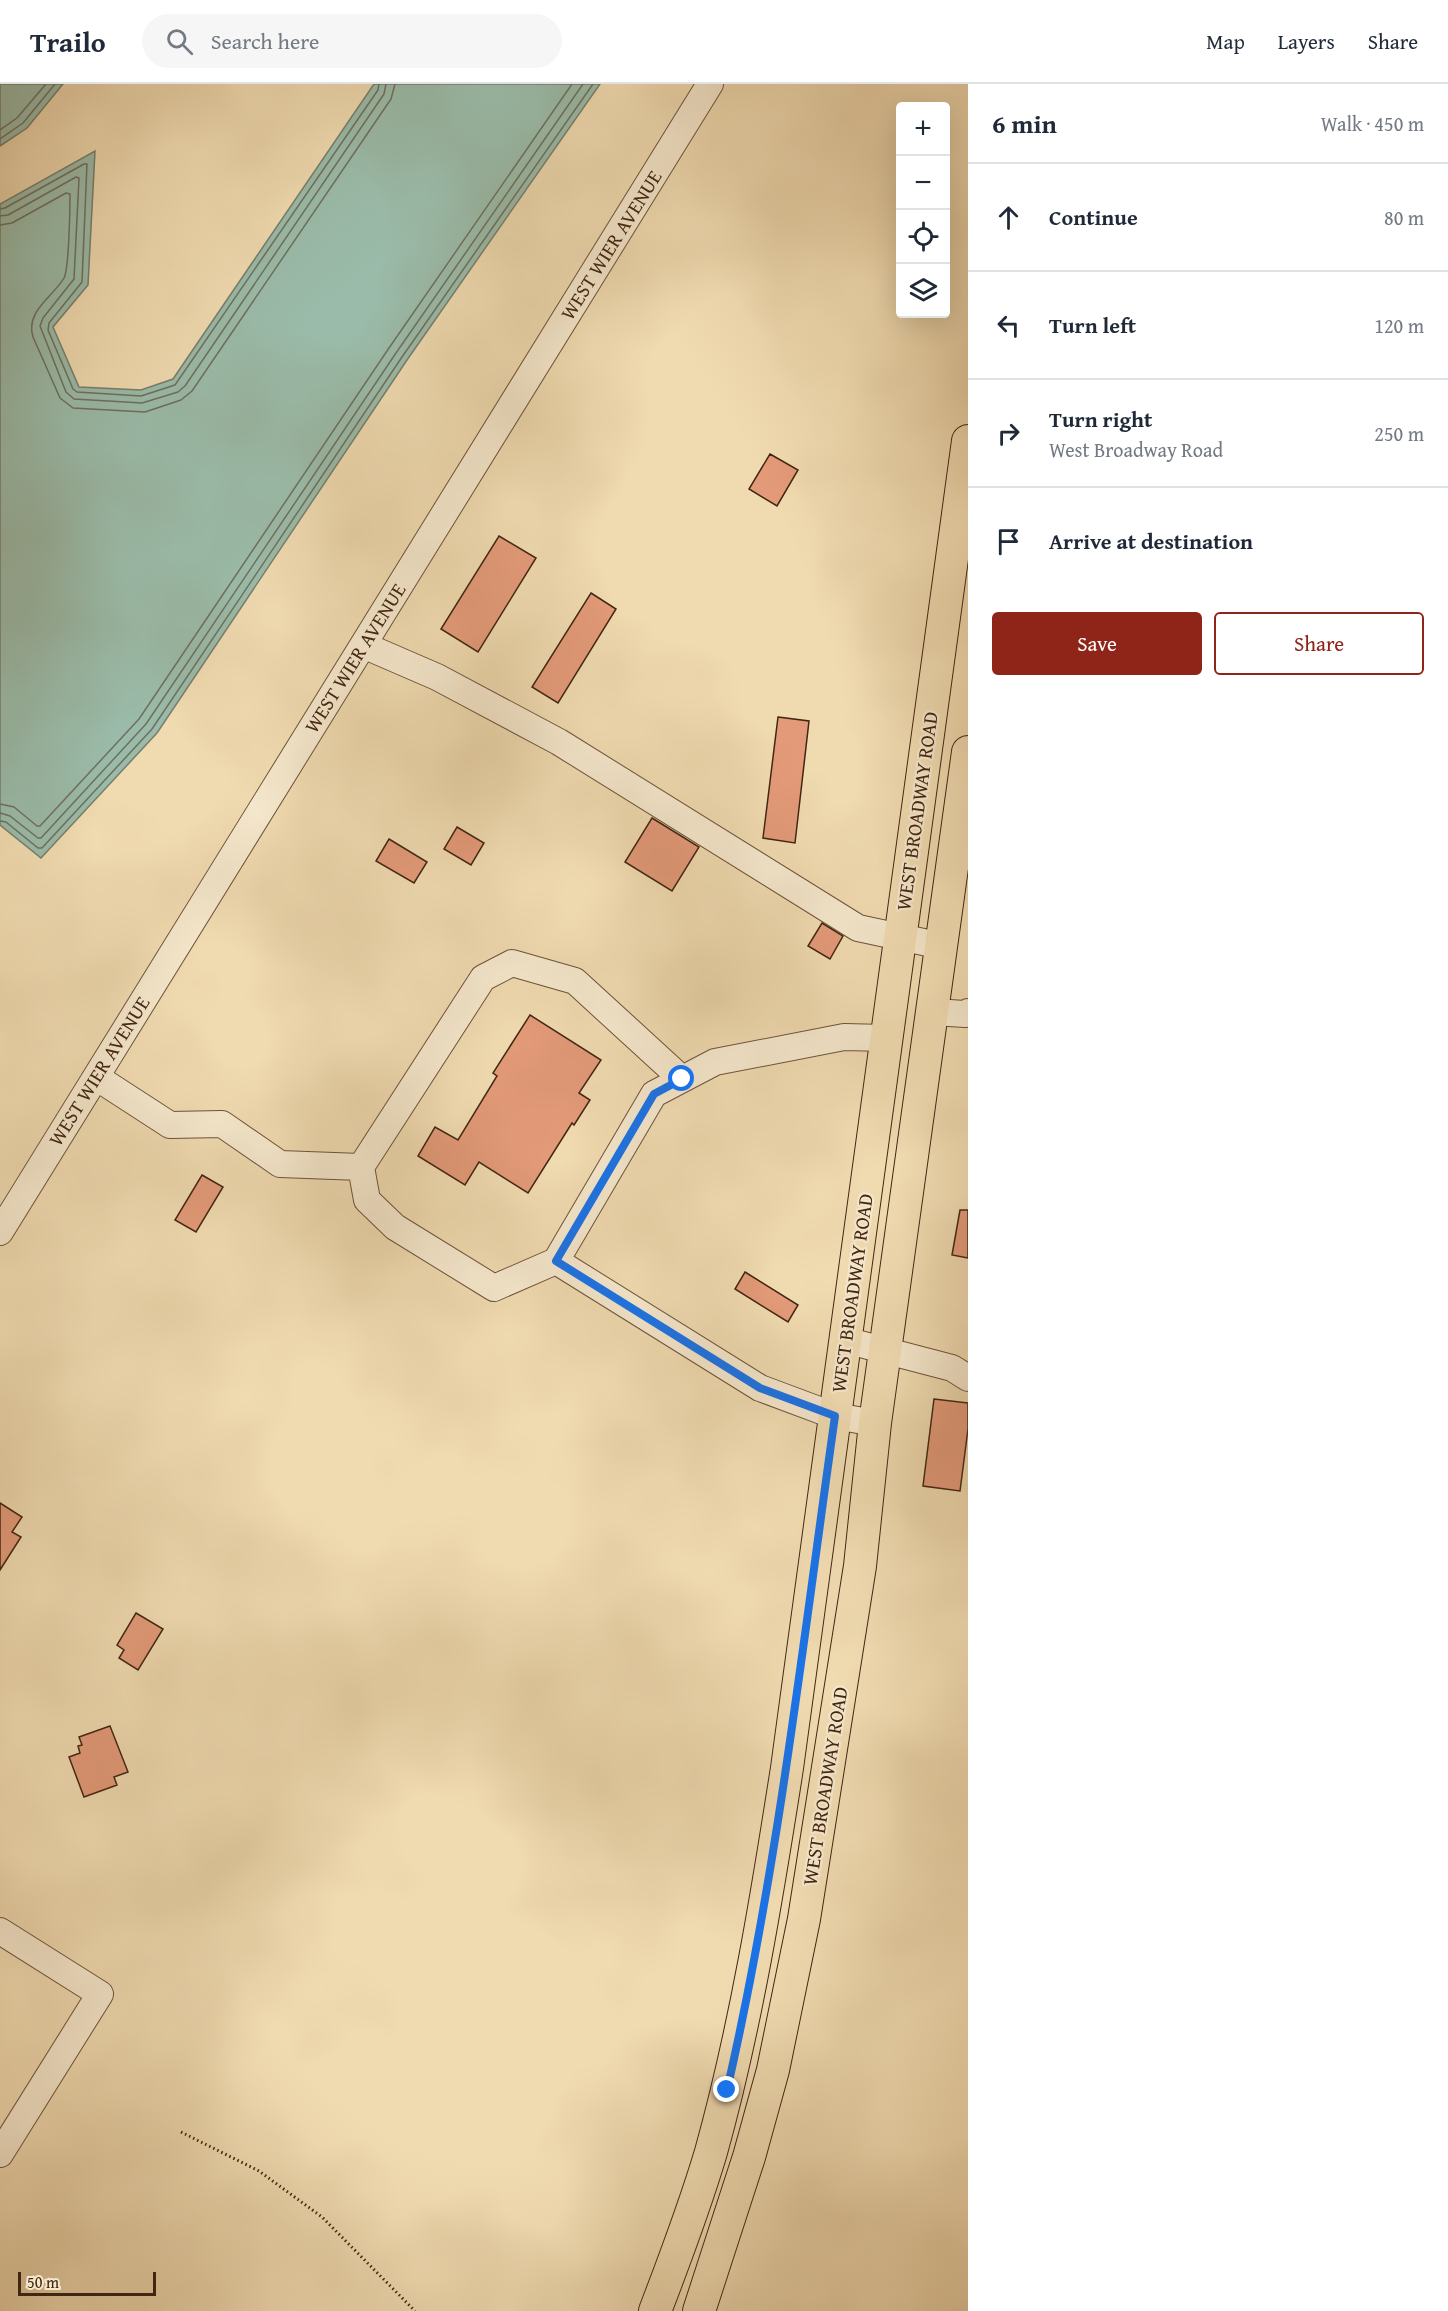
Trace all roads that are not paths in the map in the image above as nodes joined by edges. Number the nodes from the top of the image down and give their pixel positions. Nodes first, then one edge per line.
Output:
1 (710, 84) edge
2 (967, 460) edge
3 (363, 645) junction
4 (968, 752) edge
5 (900, 937) junction
6 (942, 946) junction
7 (933, 1012) junction
8 (967, 1014) edge
9 (885, 1038) junction
10 (96, 1077) junction
11 (682, 1079) junction
12 (361, 1167) junction
13 (0, 1233) edge
14 (556, 1261) junction
15 (845, 1341) junction
16 (886, 1350) junction
17 (963, 1369) edge
18 (835, 1416) junction
19 (875, 1424) junction
20 (766, 1897) junction
21 (807, 1904) junction
22 (0, 1931) edge
23 (0, 2154) edge
24 (655, 2311) edge
25 (699, 2311) edge

1 - 3 street, WEST WIER AVENUE
2 - 5 main road, WEST BROADWAY ROAD
3 - 5 street
3 - 10 street, WEST WIER AVENUE
4 - 6 main road, WEST BROADWAY ROAD
5 - 6 street
5 - 9 main road, WEST BROADWAY ROAD
6 - 7 main road, WEST BROADWAY ROAD
7 - 8 street
7 - 16 main road, WEST BROADWAY ROAD
9 - 11 street
9 - 15 main road, WEST BROADWAY ROAD
10 - 12 street
10 - 13 street, WEST WIER AVENUE
11 - 12 street
11 - 14 street
12 - 14 street
14 - 18 street
15 - 16 street
15 - 18 main road, WEST BROADWAY ROAD
16 - 17 street
16 - 19 main road, WEST BROADWAY ROAD
18 - 19 street
18 - 20 main road, WEST BROADWAY ROAD
19 - 21 main road, WEST BROADWAY ROAD
20 - 21 main road
20 - 24 main road, WEST BROADWAY ROAD
21 - 25 main road, WEST BROADWAY ROAD
22 - 23 street

